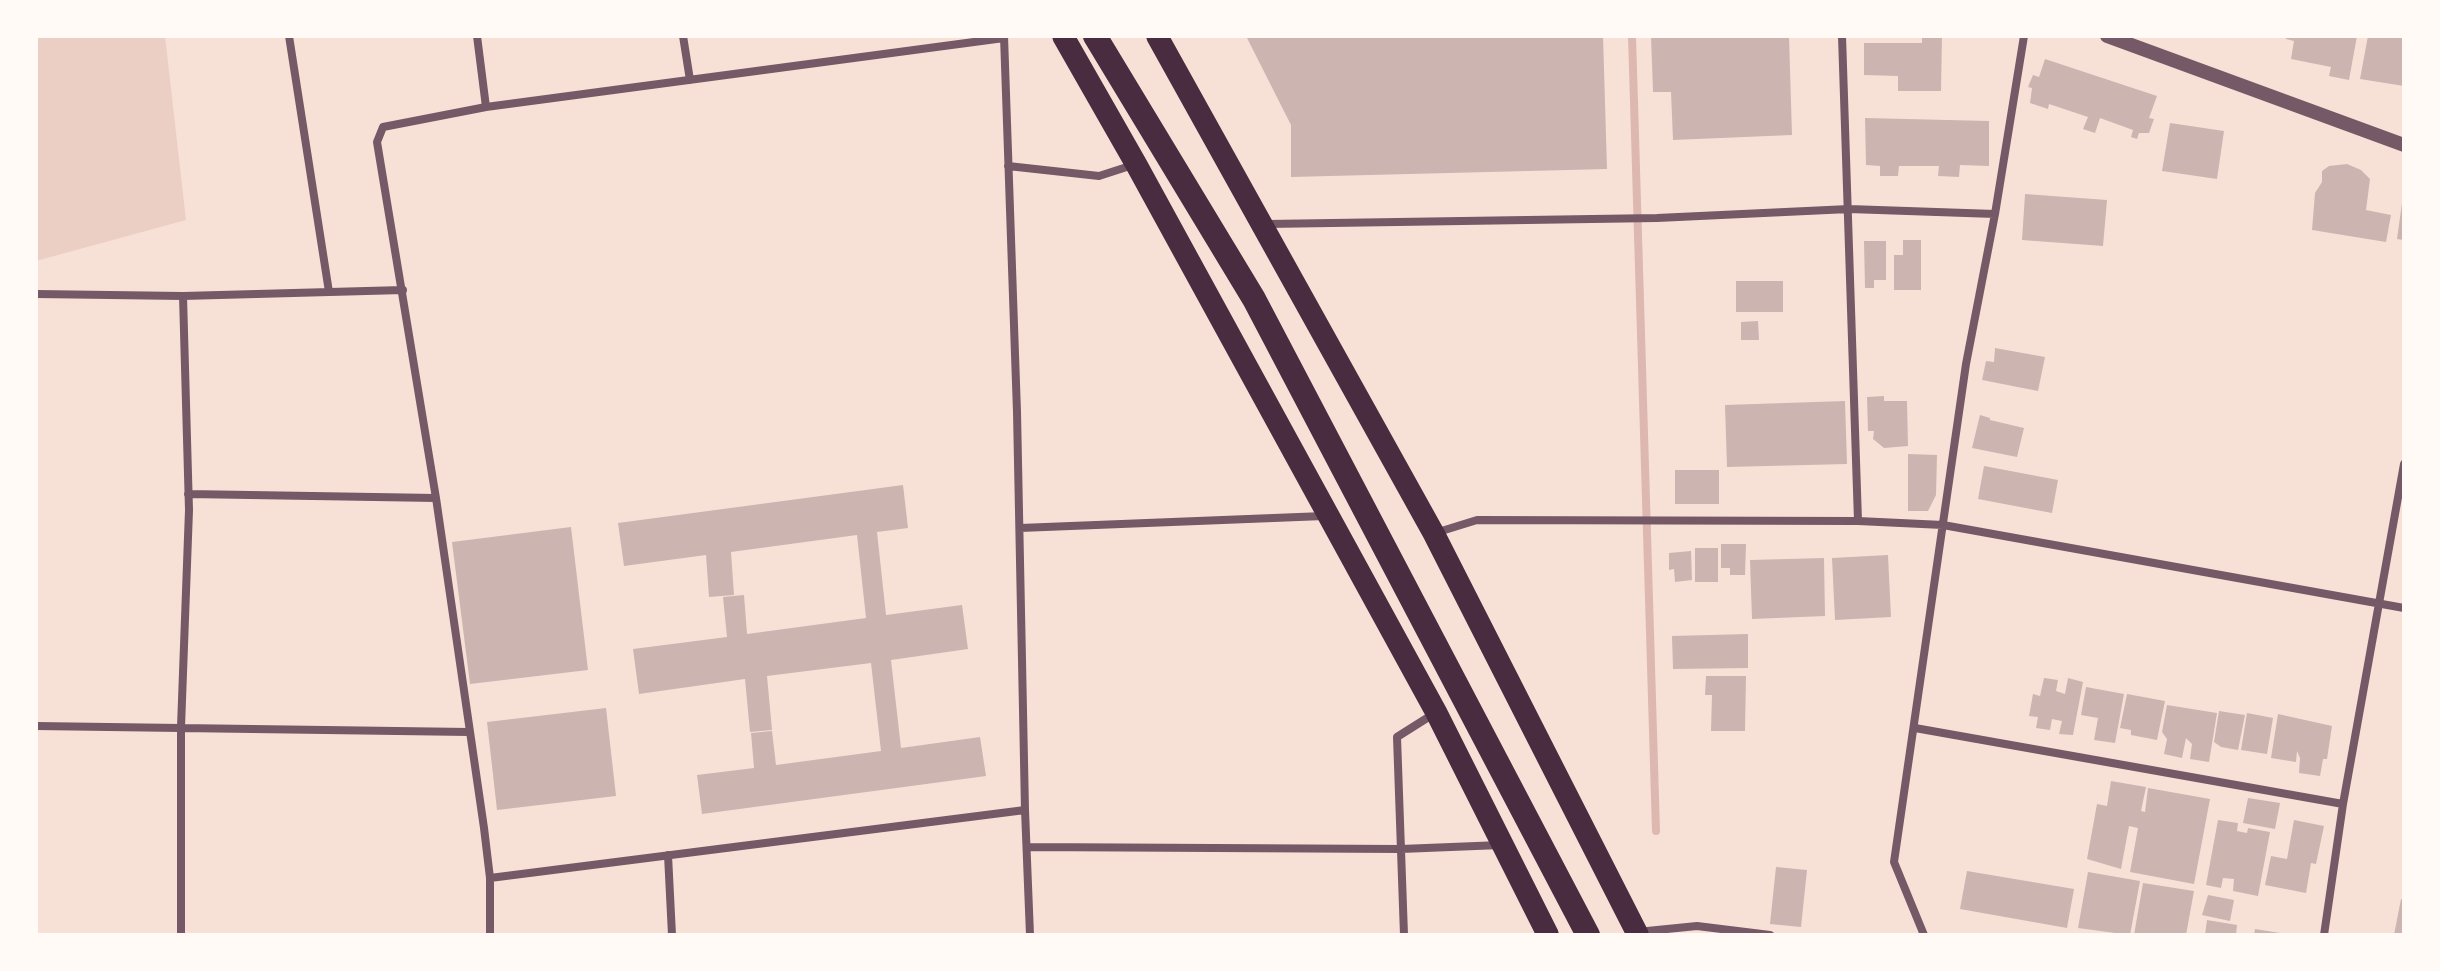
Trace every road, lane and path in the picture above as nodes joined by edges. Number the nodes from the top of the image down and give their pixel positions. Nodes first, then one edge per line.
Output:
1 (289, 36) edge
2 (477, 36) edge
3 (683, 36) edge
4 (1063, 36) edge
5 (1095, 36) edge
6 (1157, 36) edge
7 (1842, 36) edge
8 (2024, 36) edge
9 (2107, 36) edge
10 (1004, 37) edge
11 (690, 80) junction
12 (486, 107) junction
13 (2404, 145) edge
14 (1136, 164) junction
15 (1008, 166) junction
16 (1849, 209) junction
17 (1995, 214) junction
18 (1262, 224) junction
19 (403, 290) junction
20 (329, 292) junction
21 (36, 294) edge
22 (183, 296) junction
23 (2404, 464) edge
24 (188, 494) junction
25 (436, 498) junction
26 (1329, 516) junction
27 (1858, 521) junction
28 (1943, 525) junction
29 (1020, 528) junction
30 (1434, 534) junction
31 (2380, 604) junction
32 (2404, 608) edge
33 (1436, 712) junction
34 (36, 726) edge
35 (181, 727) junction
36 (1915, 728) junction
37 (469, 732) junction
38 (2343, 804) junction
39 (1025, 810) junction
40 (1501, 845) junction
41 (1027, 847) junction
42 (1401, 849) junction
43 (668, 855) junction
44 (490, 878) junction
45 (1637, 934) edge
46 (181, 935) edge
47 (490, 935) edge
48 (672, 935) edge
49 (1030, 935) edge
50 (1404, 935) edge
51 (1548, 935) edge
52 (1588, 935) edge
53 (1770, 935) edge
54 (1924, 935) edge
55 (2324, 935) edge

1 - 20 street
2 - 12 street
3 - 11 street
4 - 14 highway
5 - 52 highway
6 - 18 highway
7 - 16 street
8 - 17 street
9 - 13 street
10 - 11 street
10 - 15 street
11 - 12 street
12 - 19 street
14 - 15 street
14 - 26 highway
15 - 29 street
16 - 17 street
16 - 18 street
16 - 27 street
17 - 28 street
18 - 30 highway
19 - 20 street
19 - 25 street
20 - 22 street
21 - 22 street
22 - 24 street
23 - 31 street
24 - 25 street
24 - 35 street
25 - 37 street
26 - 29 street
26 - 33 highway
27 - 28 street
27 - 30 street
28 - 31 street
28 - 36 street
29 - 39 street
30 - 45 highway
31 - 32 street
31 - 38 street
33 - 40 highway
33 - 42 street
34 - 35 street
35 - 37 street
35 - 46 street
36 - 38 street
36 - 54 street
37 - 44 street
38 - 55 street
39 - 41 street
39 - 43 street
40 - 42 street
40 - 51 highway
41 - 42 street
41 - 49 street
42 - 50 street
43 - 44 street
43 - 48 street
44 - 47 street
45 - 53 street

